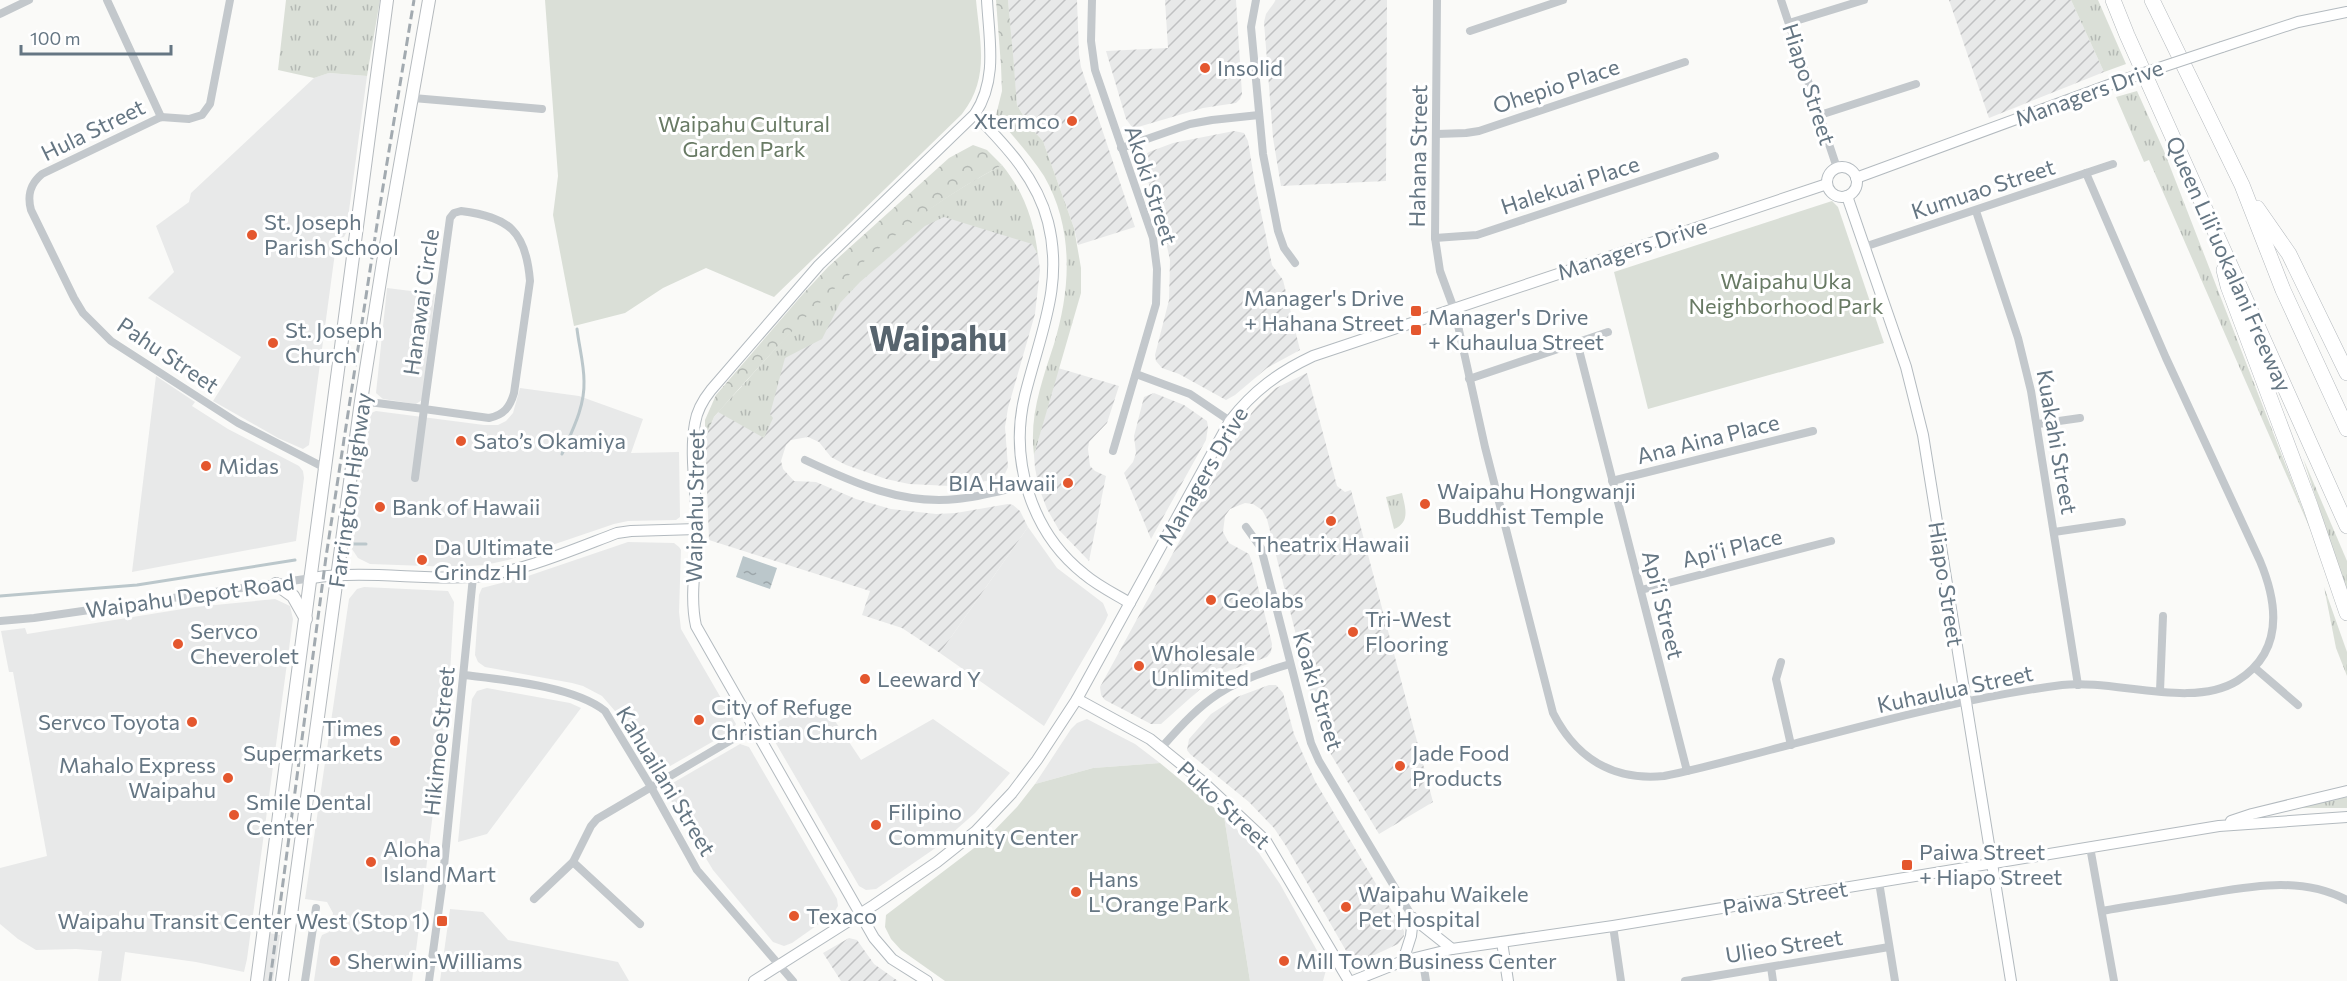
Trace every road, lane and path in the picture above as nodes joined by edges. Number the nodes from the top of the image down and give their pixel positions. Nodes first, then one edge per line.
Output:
1 (29, 0) edge
2 (107, 0) edge
3 (230, 0) edge
4 (387, 0) edge
5 (429, 0) edge
6 (987, 0) edge
7 (1092, 0) edge
8 (1256, 0) edge
9 (1437, 0) edge
10 (1563, 0) edge
11 (1781, 0) edge
12 (1864, 0) edge
13 (2113, 0) edge
14 (2152, 0) edge
15 (2347, 12) edge
16 (0, 14) edge
17 (1789, 23) junction
18 (1470, 31) dead end
19 (1685, 62) dead end
20 (1916, 84) dead end
21 (413, 98) junction
22 (542, 109) dead end
23 (975, 114) junction
24 (1259, 115) junction
25 (1820, 115) junction
26 (161, 117) junction
27 (1437, 134) junction
28 (1121, 148) junction
29 (1715, 156) dead end
30 (2113, 164) dead end
31 (1837, 168) junction
32 (2086, 173) junction
33 (1856, 178) junction
34 (1827, 184) junction
35 (2242, 185) junction
36 (30, 190) joint
37 (1847, 196) junction
38 (1976, 211) junction
39 (2213, 230) junction
40 (1434, 238) junction
41 (1864, 247) junction
42 (1295, 262) dead end
43 (1454, 309) junction
44 (1458, 321) dead end
45 (1608, 332) dead end
46 (1577, 342) junction
47 (2347, 373) edge
48 (1136, 374) junction
49 (1469, 379) junction
50 (362, 401) junction
51 (424, 409) junction
52 (2080, 418) dead end
53 (1230, 421) junction
54 (2038, 424) junction
55 (2347, 429) edge
56 (1813, 431) dead end
57 (1113, 450) dead end
58 (805, 460) dead end
59 (327, 469) junction
60 (416, 478) dead end
61 (1612, 481) junction
62 (1026, 485) junction
63 (2122, 522) dead end
64 (2347, 526) edge
65 (1246, 527) dead end
66 (697, 530) junction
67 (2054, 532) junction
68 (1831, 541) dead end
69 (338, 575) junction
70 (473, 577) junction
71 (312, 578) junction
72 (276, 584) junction
73 (1641, 590) junction
74 (1130, 603) junction
75 (2347, 613) edge
76 (2163, 616) dead end
77 (306, 619) junction
78 (0, 621) edge
79 (1781, 662) dead end
80 (1290, 664) junction
81 (2255, 668) junction
82 (464, 675) junction
83 (2078, 685) junction
84 (2160, 691) junction
85 (1077, 699) junction
86 (1965, 702) junction
87 (2298, 705) dead end
88 (752, 726) junction
89 (1791, 745) junction
90 (1162, 747) junction
91 (1687, 771) junction
92 (651, 787) junction
93 (2347, 791) edge
94 (2347, 817) edge
95 (2219, 826) junction
96 (2090, 847) junction
97 (573, 862) junction
98 (1992, 863) junction
99 (1879, 882) junction
100 (534, 899) dead end
101 (2347, 900) edge
102 (316, 908) dead end
103 (2102, 911) junction
104 (861, 914) junction
105 (1413, 918) junction
106 (640, 924) dead end
107 (1612, 926) junction
108 (1502, 942) junction
109 (1889, 947) junction
110 (1452, 949) junction
111 (1422, 956) junction
112 (1403, 961) junction
113 (779, 965) junction
114 (1771, 967) junction
115 (257, 981) edge
116 (282, 981) edge
117 (304, 981) edge
118 (429, 981) edge
119 (753, 981) edge
120 (793, 981) edge
121 (927, 981) edge
122 (1351, 981) edge
123 (1426, 981) edge
124 (1508, 981) edge
125 (1621, 981) edge
126 (1685, 981) edge
127 (1773, 981) edge
128 (1895, 981) edge
129 (2011, 981) edge
130 (2114, 981) edge

1 - 16 street
2 - 26 street
3 - 26 street, Hula Street
4 - 59 main road, Farrington Highway
5 - 21 main road, Farrington Highway
6 - 23 street, Waipahu Street
7 - 28 street, Akoki Street
8 - 24 street
9 - 27 street, Hahana Street
10 - 18 street
11 - 17 street, Hiapo Street
12 - 17 street
13 - 39 highway, Queen Liliʻuokalani Freeway
14 - 35 highway, Queen Liliʻuokalani Freeway
15 - 33 street, Managers Drive, bridge
17 - 25 street, Hiapo Street
19 - 27 street, Ohepio Place
20 - 25 street
21 - 22 street
21 - 50 main road, Farrington Highway
23 - 62 street
23 - 66 street, Waipahu Street
24 - 28 street
24 - 42 street
25 - 31 street, Hiapo Street
26 - 36 street, Hula Street
27 - 40 street, Hahana Street
28 - 48 street, Akoki Street
29 - 40 street, Halekuai Place
30 - 32 street, Kumuao Street
31 - 33 street
31 - 34 street
32 - 38 street, Kumuao Street
32 - 81 street, Kuhaulua Street
33 - 37 street
34 - 37 street
34 - 43 street, Managers Drive
35 - 47 highway
35 - 55 highway, Queen Liliʻuokalani Freeway
36 - 59 street, Pahu Street
37 - 41 street, Hiapo Street
38 - 41 street, Kumuao Street
38 - 54 street, Kuakahi Street
39 - 64 highway, Queen Liliʻuokalani Freeway
39 - 75 highway
40 - 43 street, Hahana Street
41 - 86 street, Hiapo Street
43 - 53 street, Managers Drive
44 - 49 street, Kuhaulua Street
45 - 46 street
46 - 49 street
46 - 61 street, Apiʻi Street
48 - 53 street
48 - 57 street, Akoki Street
49 - 91 street, Kuhaulua Street
50 - 51 street, Hanawai Circle
50 - 69 main road, Farrington Highway
51 - 51 street, Hanawai Circle
51 - 60 street, Hanawai Circle
52 - 54 street
53 - 74 street, Managers Drive
54 - 67 street, Kuakahi Street
56 - 61 street, Ana Aina Place
58 - 62 street
59 - 71 main road, Farrington Highway
61 - 73 street, Apiʻi Street
62 - 74 street
63 - 67 street
65 - 80 street, Koaki Street
66 - 70 street, Waipahu Depot Road
66 - 88 street, Waipahu Street
67 - 83 street, Kuakahi Street
68 - 73 street, Apiʻi Place
69 - 70 street, Waipahu Depot Road
69 - 71 street, Waipahu Depot Road
69 - 116 main road, Farrington Highway
70 - 82 street, Hikimoe Street
71 - 72 street, Waipahu Depot Road
71 - 77 main road, Farrington Highway
72 - 77 main road
72 - 78 street, Waipahu Depot Road
73 - 91 street, Apiʻi Street
74 - 85 street, Managers Drive
76 - 84 street
77 - 115 main road, Farrington Highway
79 - 89 street
80 - 90 street
80 - 105 street, Koaki Street
81 - 84 street, Kuhaulua Street
81 - 87 street
82 - 92 street, Kahuailani Street
82 - 118 street, Hikimoe Street
83 - 84 street, Kuhaulua Street
83 - 86 street, Kuhaulua Street
85 - 90 street, Puko Street
85 - 104 street, Managers Drive
86 - 89 street, Kuhaulua Street
86 - 98 street, Hiapo Street
88 - 92 street
88 - 104 street, Waipahu Street
89 - 91 street, Kuhaulua Street
90 - 122 street, Puko Street
92 - 97 street
92 - 113 street, Kahuailani Street
93 - 95 street, Paiwa Street
94 - 95 street, Paiwa Street
95 - 96 street, Paiwa Street
96 - 98 street, Paiwa Street
96 - 103 street
97 - 100 street
97 - 106 street
98 - 99 street, Paiwa Street
98 - 129 street, Hiapo Street
99 - 107 street, Paiwa Street
99 - 109 street
101 - 103 street
102 - 117 street
103 - 130 street
104 - 113 street, Managers Drive
104 - 121 street, Waipahu Street
105 - 110 street
105 - 112 street
107 - 108 street, Paiwa Street
107 - 125 street
108 - 110 street, Paiwa Street
108 - 124 street
109 - 114 street, Ulieo Street
109 - 128 street
110 - 111 street, Paiwa Street
111 - 112 street, Paiwa Street
111 - 123 street
112 - 122 street, Paiwa Street
113 - 119 street, Managers Drive
113 - 120 street, Kahuailani Street
114 - 126 street, Ulieo Street
114 - 127 street

